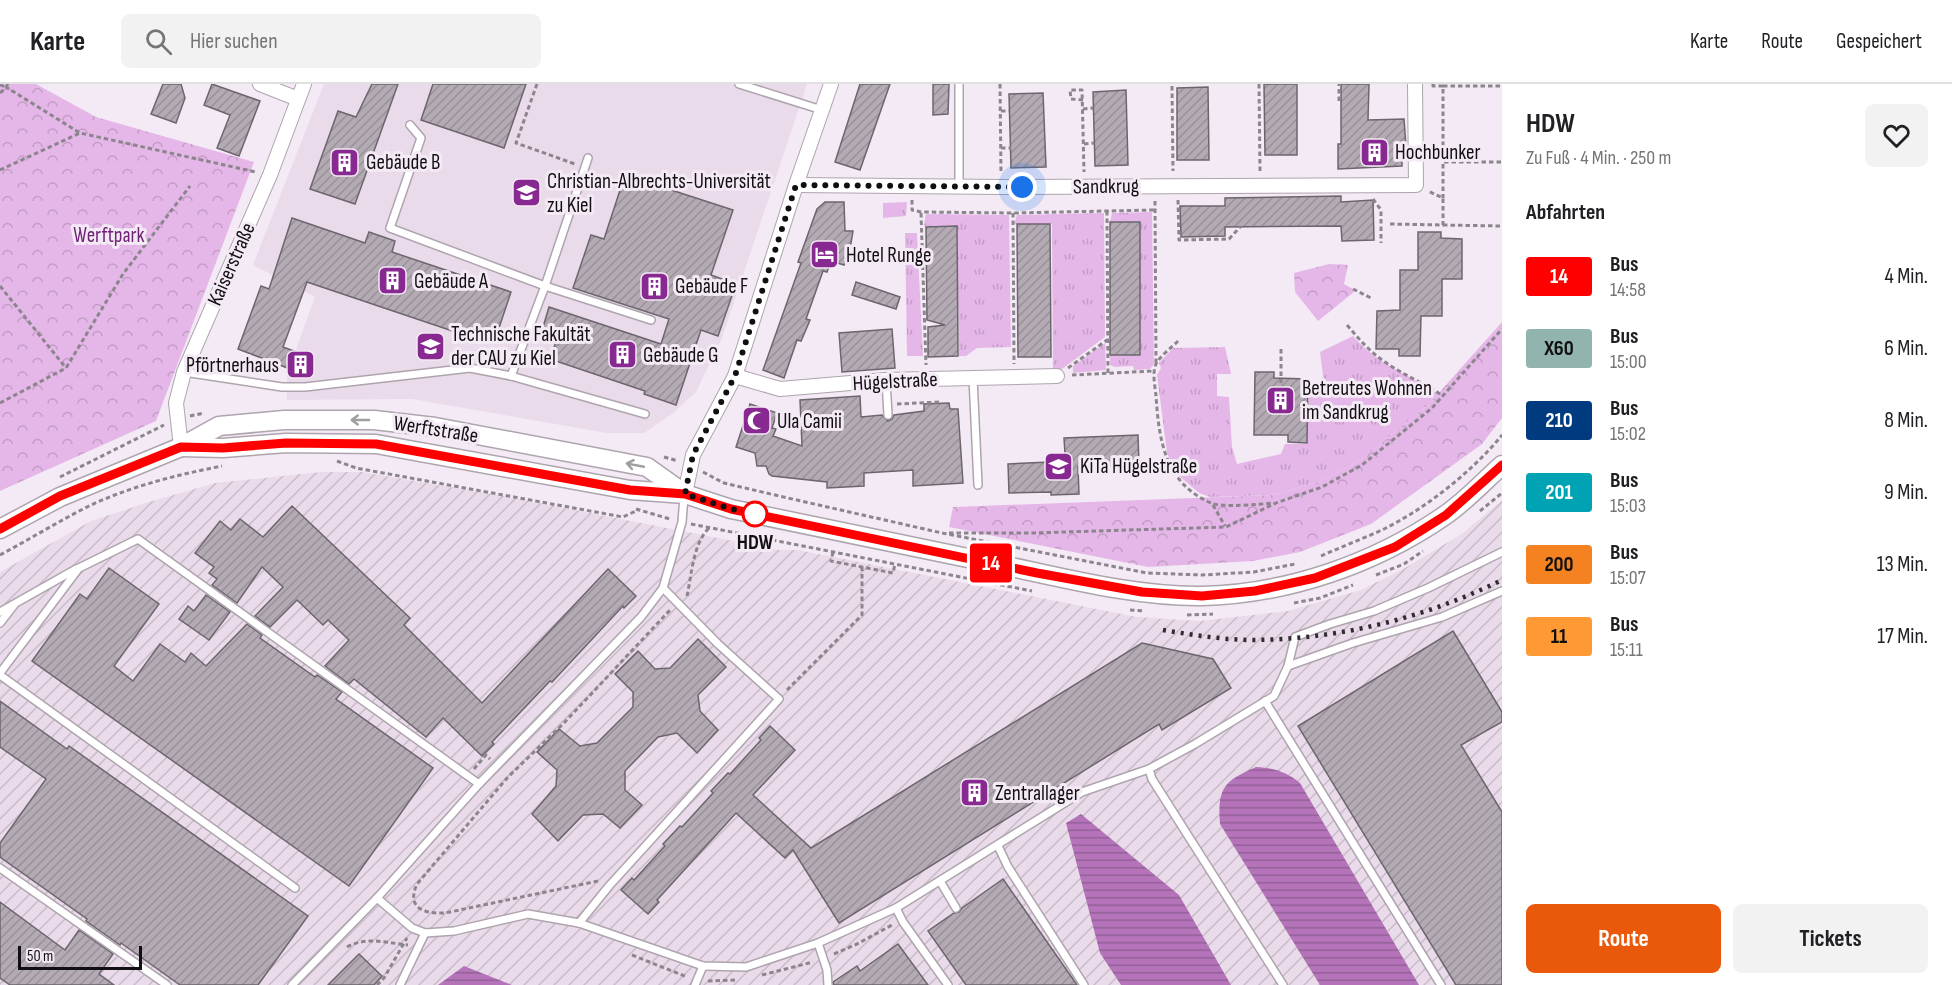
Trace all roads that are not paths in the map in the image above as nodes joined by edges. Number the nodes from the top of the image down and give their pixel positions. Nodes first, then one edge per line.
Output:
1 (260, 84) edge
2 (304, 84) edge
3 (739, 84) edge
4 (831, 84) edge
5 (959, 84) edge
6 (1415, 84) edge
7 (298, 99) junction
8 (822, 110) junction
9 (410, 125) dead end
10 (588, 158) dead end
11 (796, 185) junction
12 (959, 186) junction
13 (545, 286) junction
14 (651, 320) dead end
15 (184, 372) junction
16 (511, 375) junction
17 (735, 376) junction
18 (1057, 376) road end
19 (973, 378) junction
20 (890, 380) junction
21 (645, 414) dead end
22 (888, 415) dead end
23 (181, 447) junction
24 (1502, 465) edge
25 (978, 486) dead end
26 (685, 494) junction
27 (0, 529) edge
28 (1502, 552) edge
29 (79, 568) junction
30 (663, 588) junction
31 (1502, 591) edge
32 (15, 603) junction
33 (0, 612) edge
34 (0, 623) edge
35 (1288, 666) junction
36 (0, 674) edge
37 (1265, 701) junction
38 (1149, 769) junction
39 (479, 784) junction
40 (998, 846) junction
41 (0, 868) edge
42 (940, 881) junction
43 (295, 888) dead end
44 (378, 898) junction
45 (896, 908) junction
46 (956, 908) dead end
47 (579, 923) junction
48 (424, 933) junction
49 (818, 943) junction
50 (703, 966) junction
51 (696, 982) edge
52 (167, 985) edge
53 (292, 985) edge
54 (400, 985) edge
55 (828, 985) edge
56 (948, 985) edge
57 (1084, 985) edge
58 (1282, 985) edge
59 (1441, 985) edge

1 - 7 street
2 - 7 street, Kaiserstraße
3 - 8 lane
4 - 8 street
5 - 12 lane
6 - 12 street, Sandkrug
7 - 15 street, Kaiserstraße
8 - 11 street
9 - 13 lane
10 - 13 lane
11 - 12 street, Sandkrug
11 - 17 street
13 - 14 lane
13 - 16 lane
15 - 16 lane
15 - 23 street, Kaiserstraße
16 - 21 lane
17 - 20 street, Hügelstraße
17 - 26 street
18 - 19 street, Hügelstraße
19 - 20 street, Hügelstraße
19 - 25 lane
20 - 22 lane
23 - 26 main road, Werftstraße
26 -> 23 main road, Werftstraße
23 - 27 main road, Werftstraße
24 - 26 main road, Werftstraße
26 - 30 lane
28 - 35 lane
29 - 32 lane
29 - 36 lane
29 - 39 lane
30 - 39 lane
30 - 47 lane
31 - 35 lane
32 - 33 lane
32 - 34 lane
35 - 37 lane
36 - 43 lane
37 - 38 lane
37 - 59 lane
38 - 40 lane
38 - 58 lane
39 - 44 lane
40 - 42 lane
40 - 57 lane
41 - 52 lane
42 - 45 lane
42 - 46 lane
44 - 48 lane
44 - 53 lane
45 - 49 lane
45 - 56 lane
47 - 48 lane
47 - 50 lane
48 - 54 lane
49 - 50 lane
49 - 55 lane
50 - 51 lane

